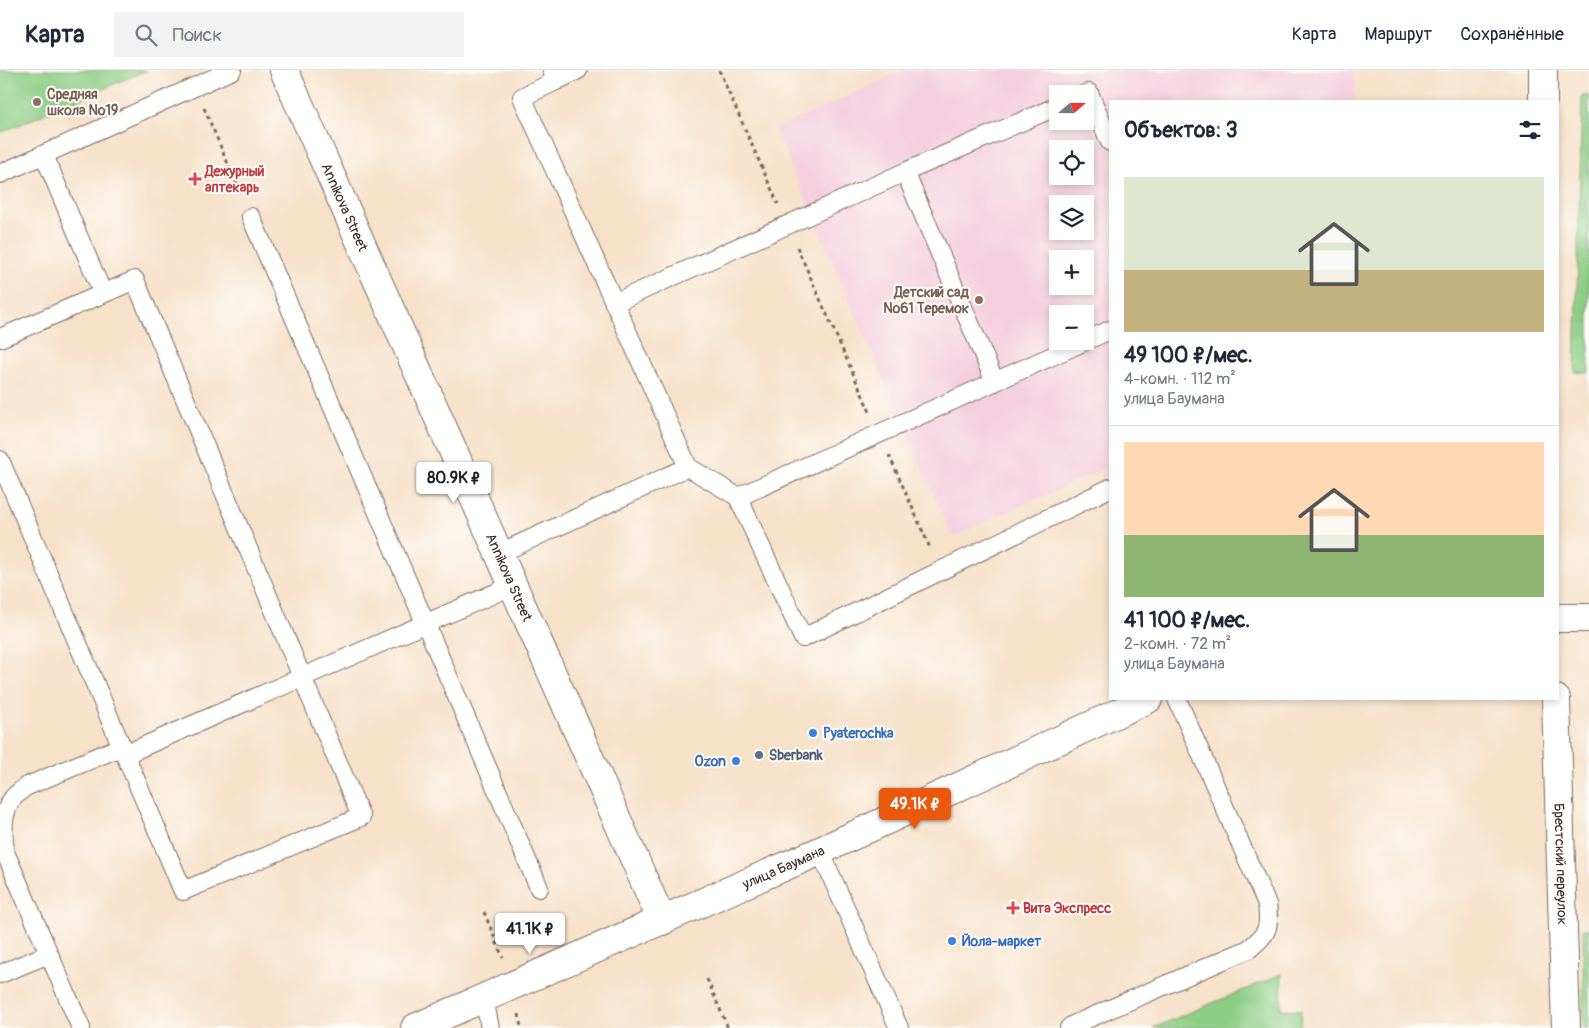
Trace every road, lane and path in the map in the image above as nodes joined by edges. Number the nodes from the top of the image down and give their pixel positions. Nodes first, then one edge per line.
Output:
1 (232, 70) edge
2 (284, 70) edge
3 (578, 70) edge
4 (719, 70) edge
5 (1543, 70) edge
6 (554, 75) edge
7 (194, 87) junction
8 (1543, 100) edge
9 (1094, 105) edge
10 (1049, 110) edge
11 (1109, 140) edge
12 (44, 155) junction
13 (906, 172) junction
14 (0, 174) edge
15 (251, 217) joint
16 (787, 225) junction
17 (103, 294) junction
18 (614, 302) junction
19 (1109, 330) edge
20 (0, 338) edge
21 (995, 382) junction
22 (880, 434) junction
23 (0, 460) edge
24 (688, 467) junction
25 (1109, 488) edge
26 (738, 497) junction
27 (500, 553) junction
28 (940, 571) junction
29 (514, 585) junction
30 (1559, 618) edge
31 (1589, 618) edge
32 (425, 624) junction
33 (302, 677) junction
34 (1146, 700) edge
35 (1177, 700) edge
36 (1556, 700) edge
37 (125, 750) junction
38 (1, 833) edge
39 (820, 851) junction
40 (539, 888) dead end
41 (662, 921) junction
42 (49, 954) junction
43 (0, 974) edge
44 (707, 979) dead end
45 (484, 998) junction
46 (81, 1028) edge
47 (415, 1028) edge
48 (490, 1028) edge
49 (728, 1028) edge
50 (899, 1028) edge
51 (1069, 1028) edge
52 (1566, 1028) edge

1 - 7 lane
2 - 27 street, Annikova Street
3 - 6 lane
4 - 16 path
5 - 8 street
6 - 18 lane
7 - 12 lane
7 - 15 path
9 - 11 lane
10 - 13 lane
12 - 14 lane
12 - 17 lane
13 - 16 lane
13 - 21 lane
15 - 32 lane
16 - 18 lane
16 - 22 path
17 - 20 lane
17 - 33 lane
18 - 24 lane
19 - 21 lane
21 - 22 lane
22 - 26 lane
22 - 28 path
23 - 37 lane
24 - 26 lane
24 - 27 lane
25 - 28 lane
26 - 28 lane
27 - 29 street, Annikova Street
29 - 32 lane
29 - 41 street, Annikova Street
30 - 31 street
32 - 33 lane
32 - 40 lane
33 - 37 lane
33 - 37 lane
34 - 39 street, улица Баумана
35 - 51 lane
36 - 52 street, Брестский переулок
37 - 38 lane
38 - 42 lane
39 - 41 street, улица Баумана
39 - 50 lane
41 - 45 street, улица Баумана
42 - 43 lane
42 - 46 lane
44 - 49 path
45 - 47 street, улица Баумана
45 - 48 lane

